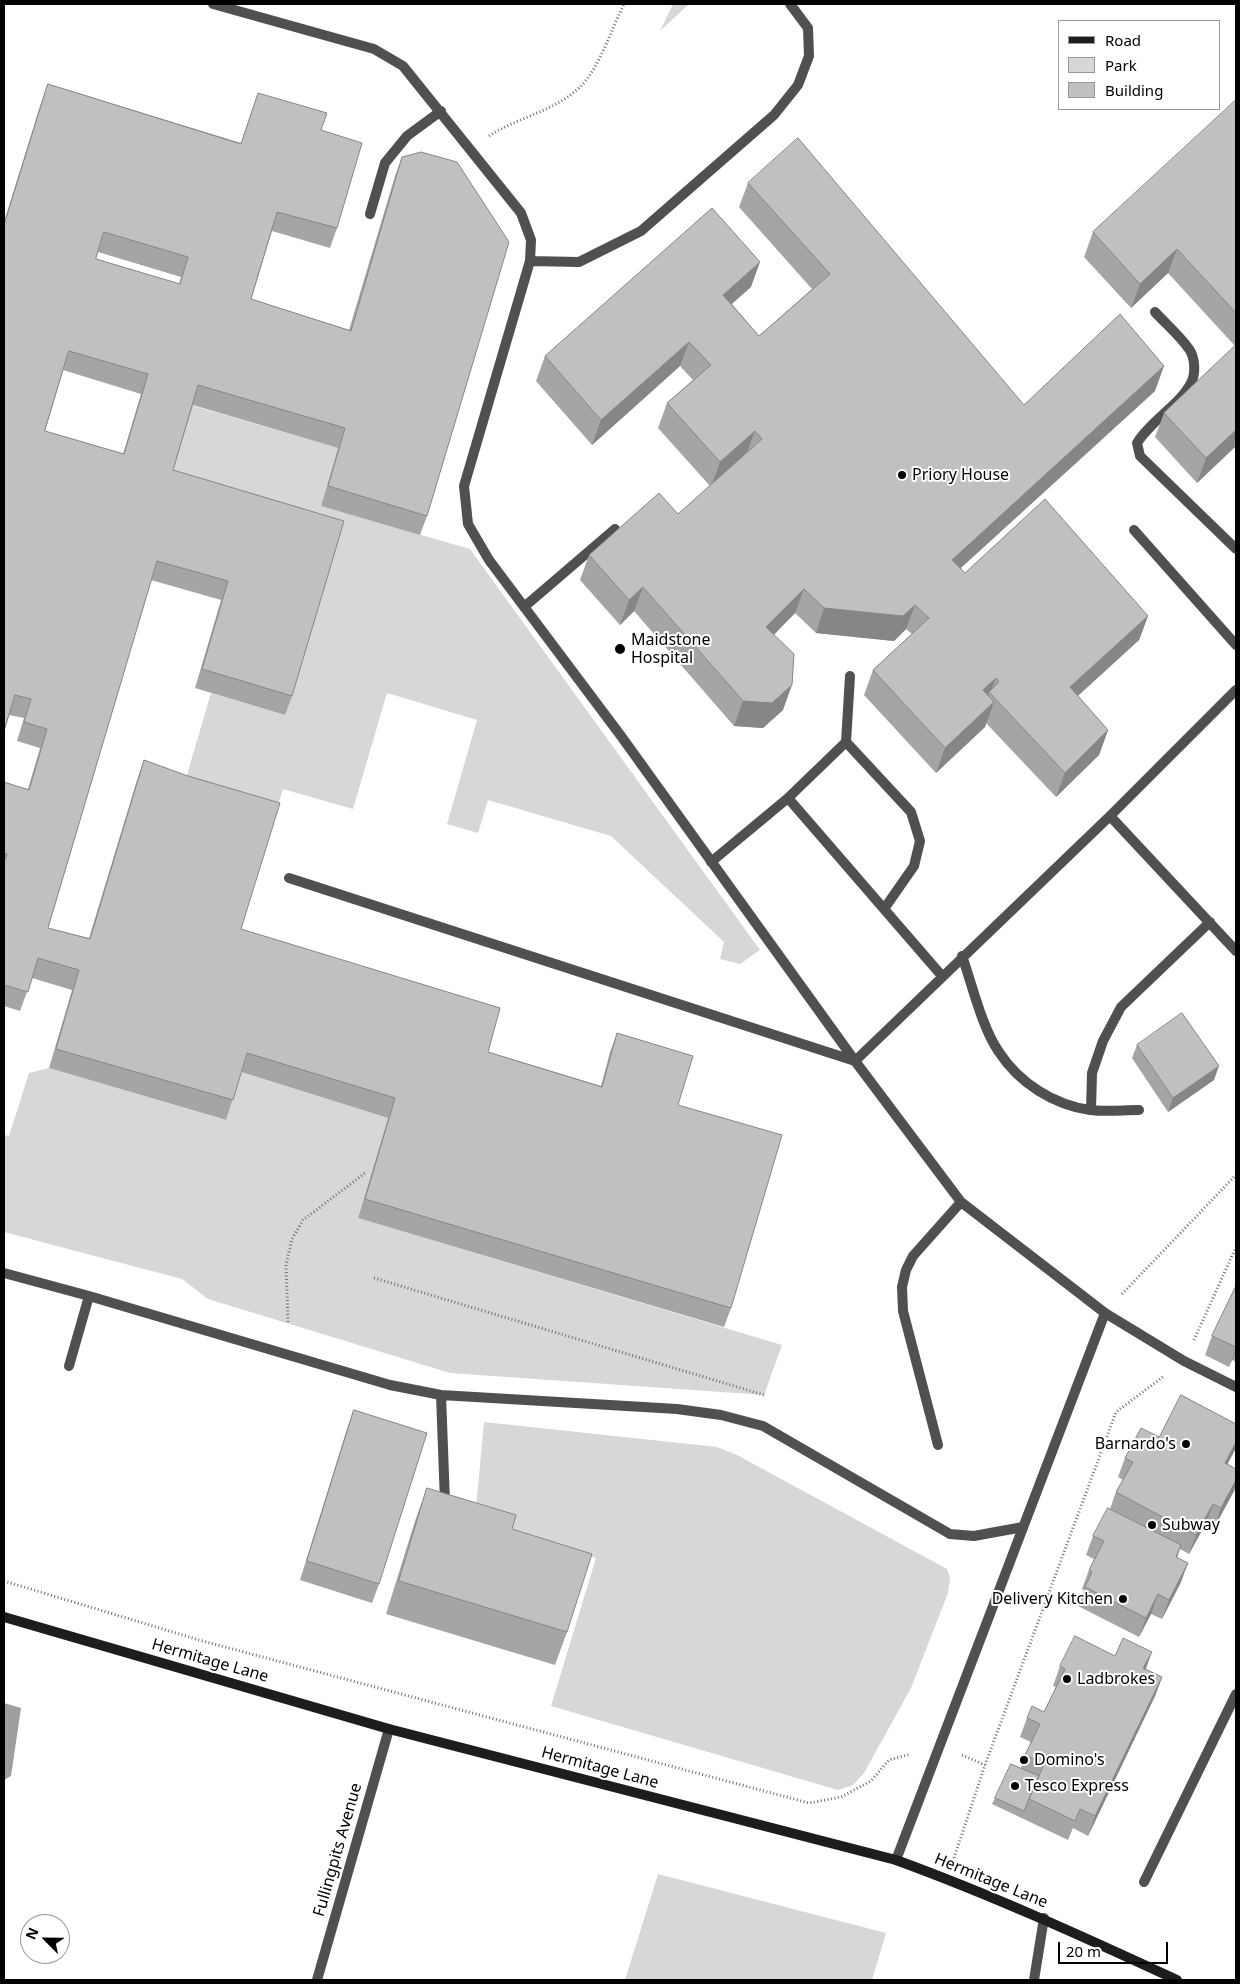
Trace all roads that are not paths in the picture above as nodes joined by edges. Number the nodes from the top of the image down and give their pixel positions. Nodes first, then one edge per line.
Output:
1 (213, 4) edge
2 (790, 4) edge
3 (441, 111) junction
4 (370, 214) dead end
5 (530, 261) junction
6 (1155, 312) dead end
7 (615, 529) edge
8 (1134, 530) dead end
9 (1236, 549) edge
10 (524, 607) junction
11 (1236, 645) edge
12 (850, 676) dead end
13 (1236, 690) edge
14 (846, 742) junction
15 (788, 798) junction
16 (1110, 816) junction
17 (711, 862) junction
18 (289, 878) dead end
19 (884, 909) junction
20 (1210, 922) junction
21 (1236, 951) edge
22 (962, 956) junction
23 (942, 976) junction
24 (855, 1061) junction
25 (1090, 1110) junction
26 (1139, 1110) dead end
27 (961, 1202) junction
28 (4, 1273) edge
29 (89, 1296) junction
30 (1105, 1313) junction
31 (69, 1366) dead end
32 (1236, 1387) edge
33 (441, 1395) junction
34 (938, 1445) dead end
35 (445, 1502) edge
36 (1023, 1527) junction
37 (4, 1617) edge
38 (1236, 1694) edge
39 (389, 1729) junction
40 (896, 1860) junction
41 (1144, 1882) dead end
42 (1044, 1918) junction
43 (317, 1980) edge
44 (1034, 1980) edge
45 (1177, 1980) edge

1 - 3 street
2 - 5 street
3 - 4 street
3 - 5 street
5 - 10 street
6 - 9 street
7 - 10 street
8 - 11 street
10 - 17 street
12 - 14 street
13 - 16 street
14 - 15 street
14 - 19 street
15 - 17 street
15 - 19 street
16 - 20 street
16 - 22 street
17 - 24 street
18 - 24 street
19 - 23 street
20 - 21 street
20 - 25 street
22 - 23 street
22 - 25 street
23 - 24 street
24 - 27 street
25 - 26 street
27 - 30 street
27 - 34 street
28 - 29 street
29 - 31 street
29 - 33 street
30 - 32 street
30 - 36 street
33 - 35 street
33 - 36 street
36 - 40 street
37 - 39 main road, Hermitage Lane
38 - 41 street
39 - 40 main road, Hermitage Lane
39 - 43 street, Fullingpits Avenue
40 - 42 main road, Hermitage Lane
42 - 44 street
42 - 45 main road, Hermitage Lane

